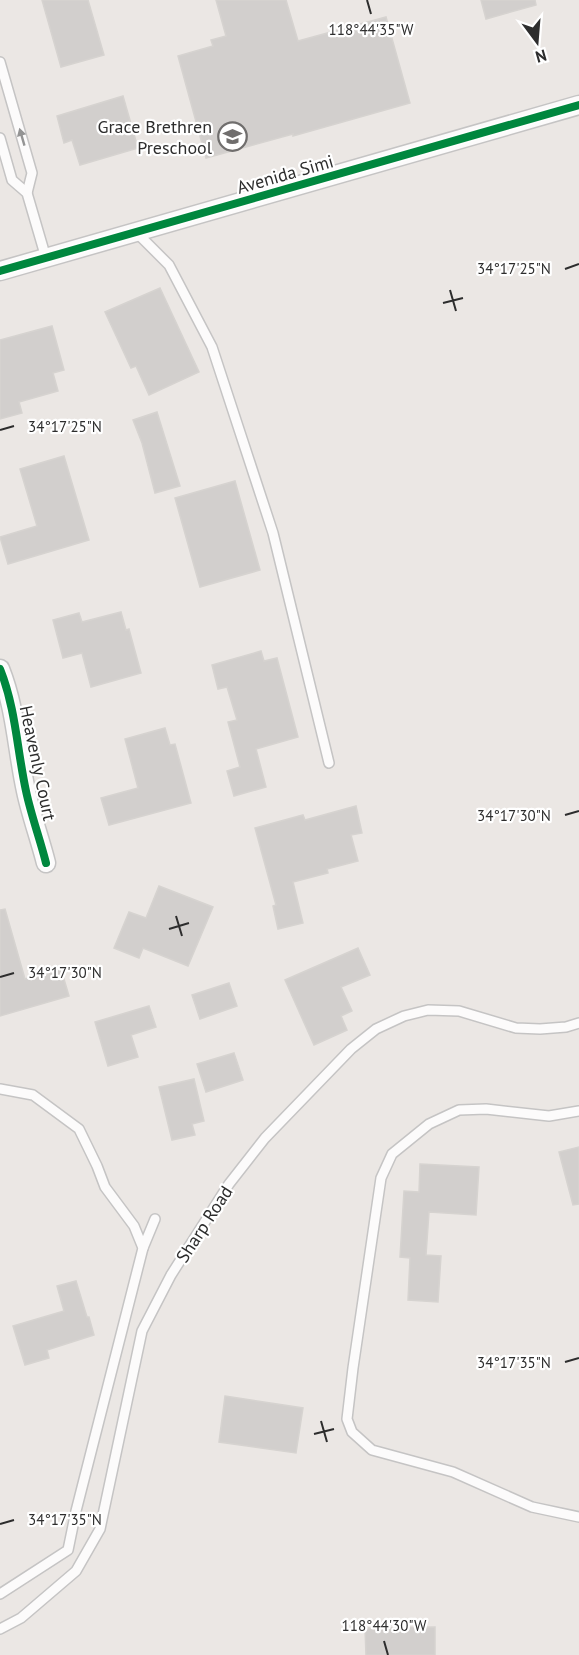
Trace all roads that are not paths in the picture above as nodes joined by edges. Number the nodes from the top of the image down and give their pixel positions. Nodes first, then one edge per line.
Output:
1 (0, 62) edge
2 (579, 105) edge
3 (0, 138) edge
4 (27, 193) junction
5 (136, 232) junction
6 (46, 258) junction
7 (0, 272) edge
8 (0, 669) edge
9 (329, 763) dead end
10 (46, 863) dead end
11 (579, 1023) edge
12 (0, 1089) edge
13 (579, 1111) edge
14 (155, 1219) dead end
15 (143, 1248) junction
16 (579, 1517) edge
17 (0, 1594) edge
18 (0, 1629) edge

4 -> 1 lane
2 - 5 street, Avenida Simi
3 - 4 lane
4 - 6 lane
5 - 6 street, Avenida Simi
5 - 9 lane
6 - 7 street, Avenida Simi
8 - 10 street, Heavenly Court
11 - 18 lane, Sharp Road
12 - 15 lane
13 - 16 lane
14 - 15 lane
15 - 17 lane

